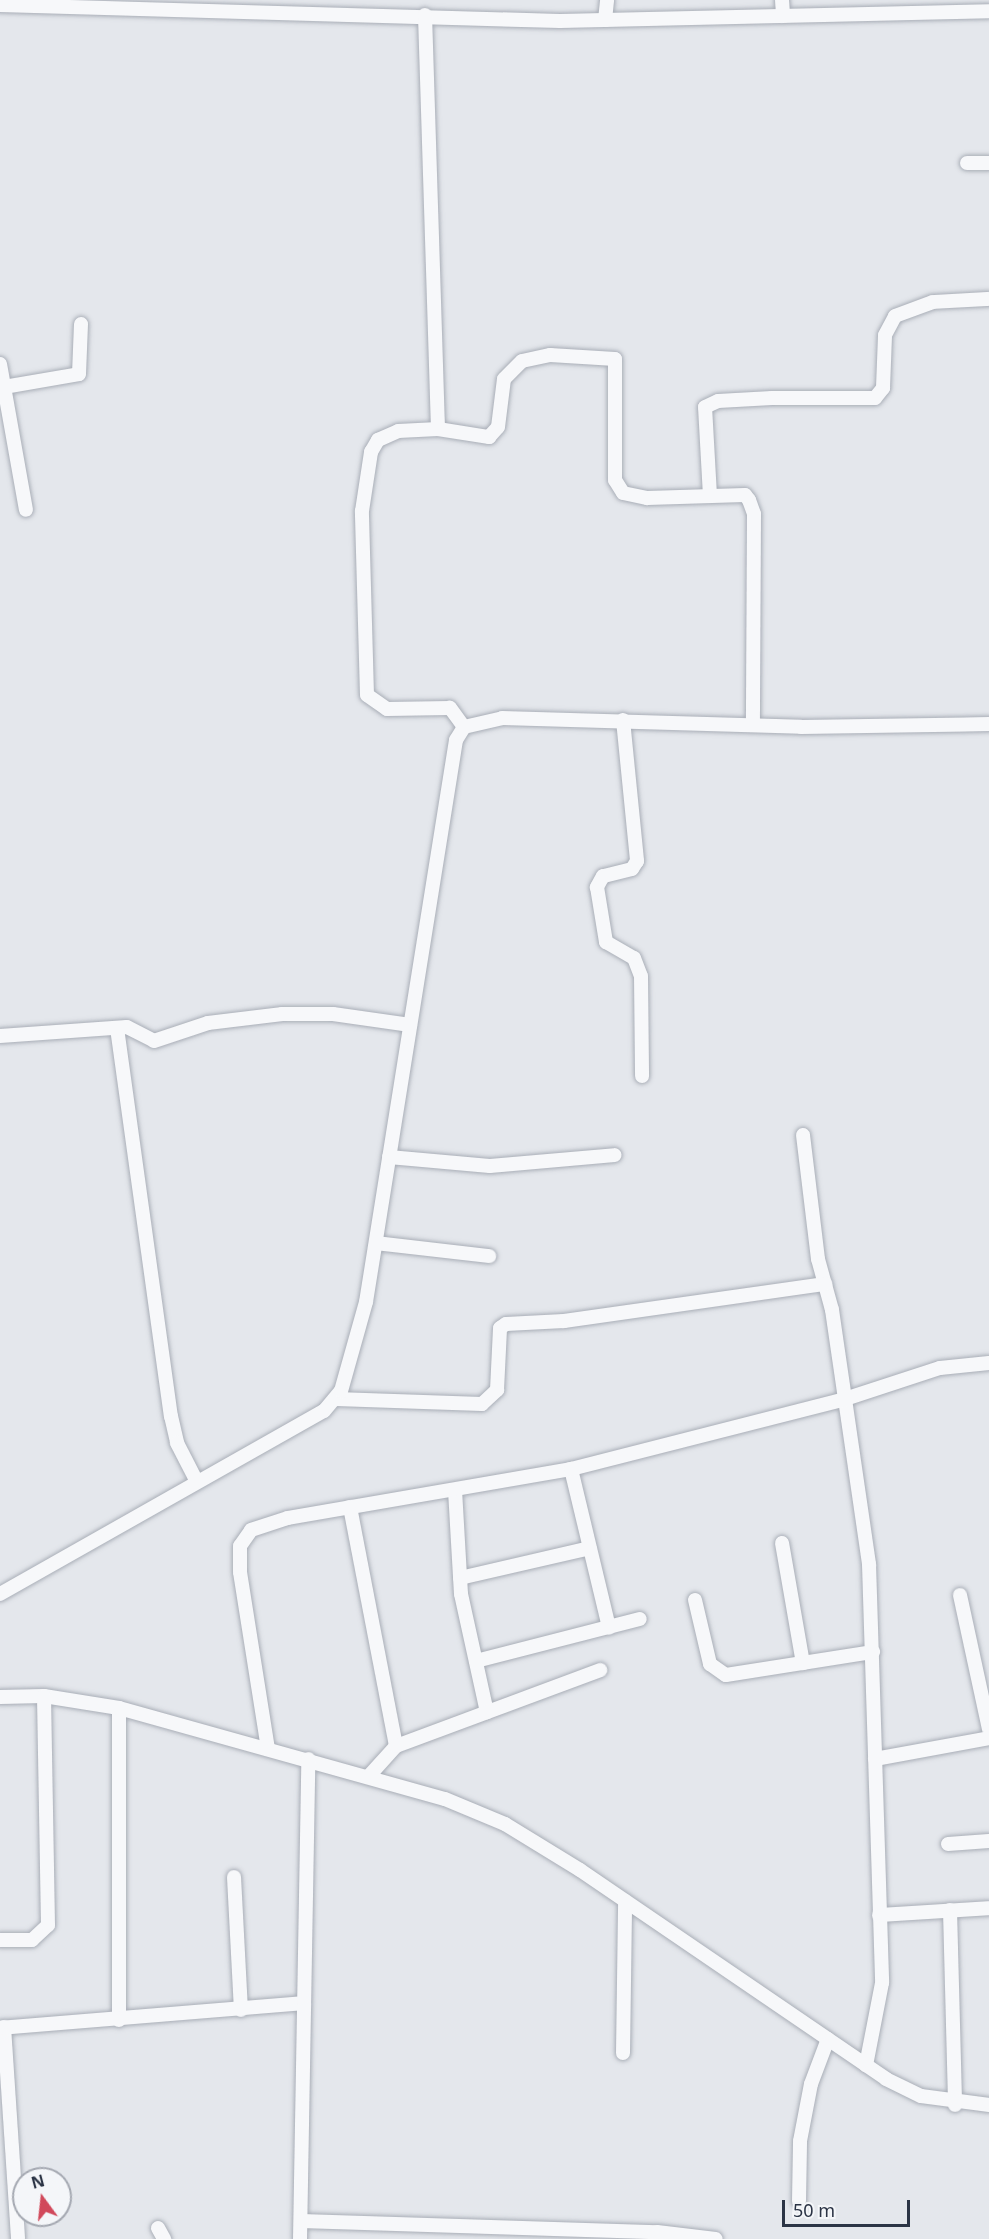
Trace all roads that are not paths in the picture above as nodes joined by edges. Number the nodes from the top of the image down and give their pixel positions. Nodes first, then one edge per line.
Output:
1 (607, 0) edge
2 (782, 0) edge
3 (0, 5) edge
4 (989, 11) edge
5 (425, 15) junction
6 (783, 16) junction
7 (605, 20) junction
8 (989, 162) edge
9 (967, 163) dead end
10 (989, 299) edge
11 (81, 324) dead end
12 (0, 364) edge
13 (4, 387) junction
14 (438, 429) junction
15 (710, 496) junction
16 (26, 510) dead end
17 (623, 720) junction
18 (753, 724) junction
19 (989, 724) edge
20 (464, 727) junction
21 (410, 1024) junction
22 (117, 1028) junction
23 (0, 1036) edge
24 (642, 1076) dead end
25 (803, 1135) dead end
26 (615, 1155) dead end
27 (389, 1157) junction
28 (375, 1243) junction
29 (489, 1256) dead end
30 (825, 1284) junction
31 (989, 1363) edge
32 (336, 1399) junction
33 (845, 1399) junction
34 (571, 1469) junction
35 (196, 1480) junction
36 (455, 1490) junction
37 (350, 1507) junction
38 (782, 1543) dead end
39 (590, 1548) junction
40 (460, 1578) junction
41 (0, 1594) edge
42 (960, 1595) dead end
43 (695, 1600) dead end
44 (640, 1619) dead end
45 (609, 1627) junction
46 (873, 1652) junction
47 (476, 1661) junction
48 (803, 1663) junction
49 (600, 1670) dead end
50 (44, 1696) junction
51 (0, 1697) edge
52 (119, 1708) junction
53 (486, 1712) junction
54 (989, 1729) edge
55 (989, 1738) edge
56 (396, 1746) junction
57 (268, 1749) junction
58 (308, 1759) junction
59 (875, 1759) junction
60 (368, 1777) junction
61 (989, 1841) edge
62 (948, 1844) dead end
63 (234, 1877) dead end
64 (625, 1901) junction
65 (989, 1908) edge
66 (950, 1910) junction
67 (879, 1915) junction
68 (0, 1940) edge
69 (304, 2003) junction
70 (241, 2010) junction
71 (119, 2020) junction
72 (2, 2028) edge
73 (828, 2039) junction
74 (623, 2053) dead end
75 (866, 2065) junction
76 (955, 2104) junction
77 (989, 2105) edge
78 (13, 2167) edge
79 (799, 2200) dead end
80 (301, 2221) junction
81 (632, 2235) edge
82 (300, 2239) edge
83 (716, 2239) edge

1 - 7 street
2 - 6 street
3 - 5 street
4 - 6 street
5 - 7 street
5 - 14 street
6 - 7 street
8 - 9 street
10 - 15 street
11 - 13 street
12 - 13 street
13 - 16 street
14 - 15 street
14 - 20 street
15 - 18 street
17 - 18 street
17 - 20 street
17 - 24 street
18 - 19 street
20 - 21 street
21 - 22 street
21 - 27 street
22 - 23 street
22 - 35 street
25 - 30 street
26 - 27 street
27 - 28 street
28 - 29 street
28 - 32 street
30 - 32 street
30 - 33 street
31 - 33 street
32 - 35 street
33 - 34 street
33 - 46 street
34 - 36 street
34 - 39 street
35 - 41 street
36 - 37 street
36 - 40 street
37 - 56 street
37 - 57 street
38 - 48 street
39 - 40 street
39 - 45 street
40 - 47 street
42 - 54 street
43 - 48 street
44 - 45 street
45 - 47 street
46 - 48 street
46 - 59 street
47 - 53 street
49 - 53 street
50 - 51 street
50 - 52 street
50 - 68 street
52 - 57 street
52 - 71 street
53 - 56 street
55 - 59 street
56 - 60 street
57 - 58 street
58 - 60 street
58 - 69 street
59 - 67 street
60 - 64 street
61 - 62 street
63 - 70 street
64 - 73 street
64 - 74 street
65 - 66 street
66 - 67 street
66 - 76 street
67 - 75 street
69 - 70 street
69 - 80 street
70 - 71 street
71 - 72 street
72 - 78 street
73 - 75 street
73 - 79 street
75 - 76 street
76 - 77 street
80 - 81 street
80 - 82 street
81 - 83 street

